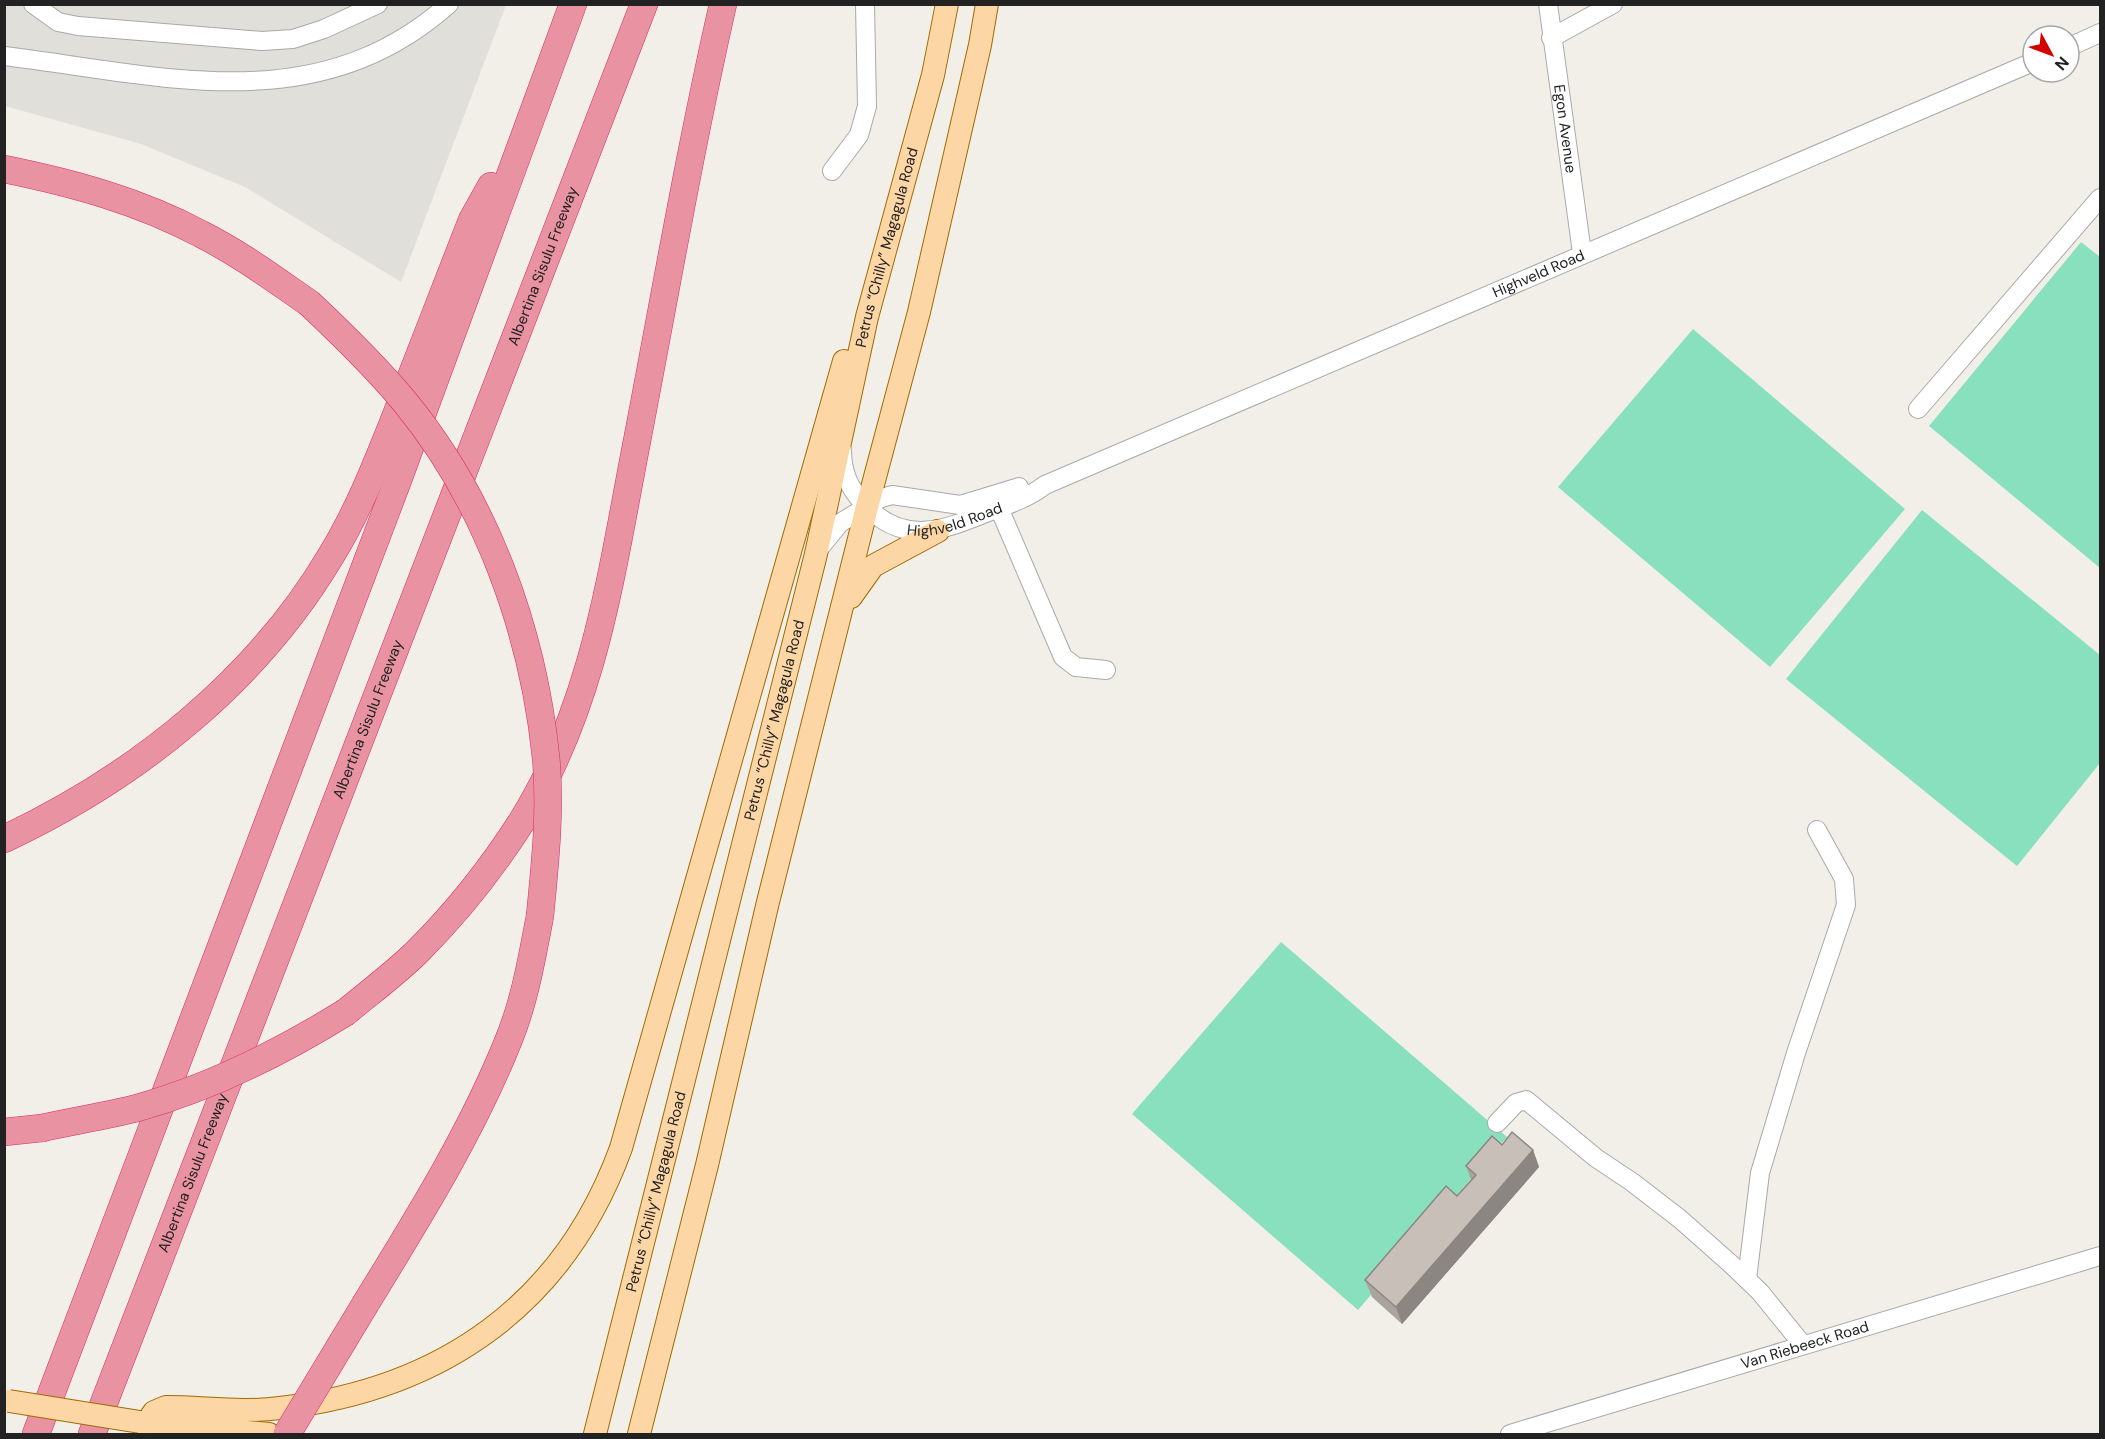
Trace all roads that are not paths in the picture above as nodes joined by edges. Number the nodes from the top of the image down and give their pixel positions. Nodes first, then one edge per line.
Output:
1 (33, 4) edge
2 (378, 4) edge
3 (449, 4) edge
4 (573, 4) edge
5 (644, 4) edge
6 (723, 4) edge
7 (865, 4) edge
8 (947, 4) edge
9 (987, 4) edge
10 (1548, 4) edge
11 (1613, 4) edge
12 (2100, 33) edge
13 (1551, 38) junction
14 (2081, 42) edge
15 (4, 56) edge
16 (2021, 67) edge
17 (514, 162) junction
18 (4, 169) edge
19 (832, 171) dead end
20 (2100, 198) edge
21 (1582, 254) junction
22 (867, 317) junction
23 (1918, 409) dead end
24 (842, 433) junction
25 (1045, 485) junction
26 (867, 507) junction
27 (999, 508) junction
28 (938, 531) junction
29 (816, 554) junction
30 (839, 617) junction
31 (1106, 670) dead end
32 (1817, 830) dead end
33 (4, 839) edge
34 (1497, 1123) dead end
35 (4, 1132) edge
36 (2100, 1256) edge
37 (1747, 1279) junction
38 (1803, 1345) junction
39 (7, 1401) edge
40 (144, 1422) junction
41 (36, 1434) edge
42 (92, 1434) edge
43 (268, 1434) edge
44 (287, 1434) edge
45 (595, 1434) edge
46 (639, 1434) edge
47 (1510, 1434) edge

1 - 2 street
3 - 15 street
4 - 17 highway
5 - 42 highway, Albertina Sisulu Freeway
6 - 35 highway, bridge
7 - 19 street
8 - 22 main road, Petrus “Chilly” Magagula Road
9 - 26 main road
10 - 13 street, Egon Avenue
11 - 13 street
12 - 14 street
13 - 21 street, Egon Avenue
16 - 21 street, Highveld Road
17 - 33 highway
17 - 41 highway
18 - 44 highway, bridge
20 - 23 street
21 - 25 street, Highveld Road
22 - 24 main road, Petrus “Chilly” Magagula Road
22 - 40 main road
24 - 26 street, Highveld Road
24 - 29 main road, Petrus “Chilly” Magagula Road
25 - 26 street, Highveld Road
25 - 27 street, Highveld Road
26 - 28 street, Highveld Road
26 - 29 street, Highveld Road
26 - 30 main road
27 - 28 street, Highveld Road
27 - 31 street
28 - 30 main road
29 - 45 main road, Petrus “Chilly” Magagula Road
30 - 46 main road
32 - 37 street
34 - 37 street
36 - 38 street, Van Riebeeck Road
37 - 38 street
38 - 47 street, Van Riebeeck Road
39 - 40 main road, bridge
40 - 43 main road

